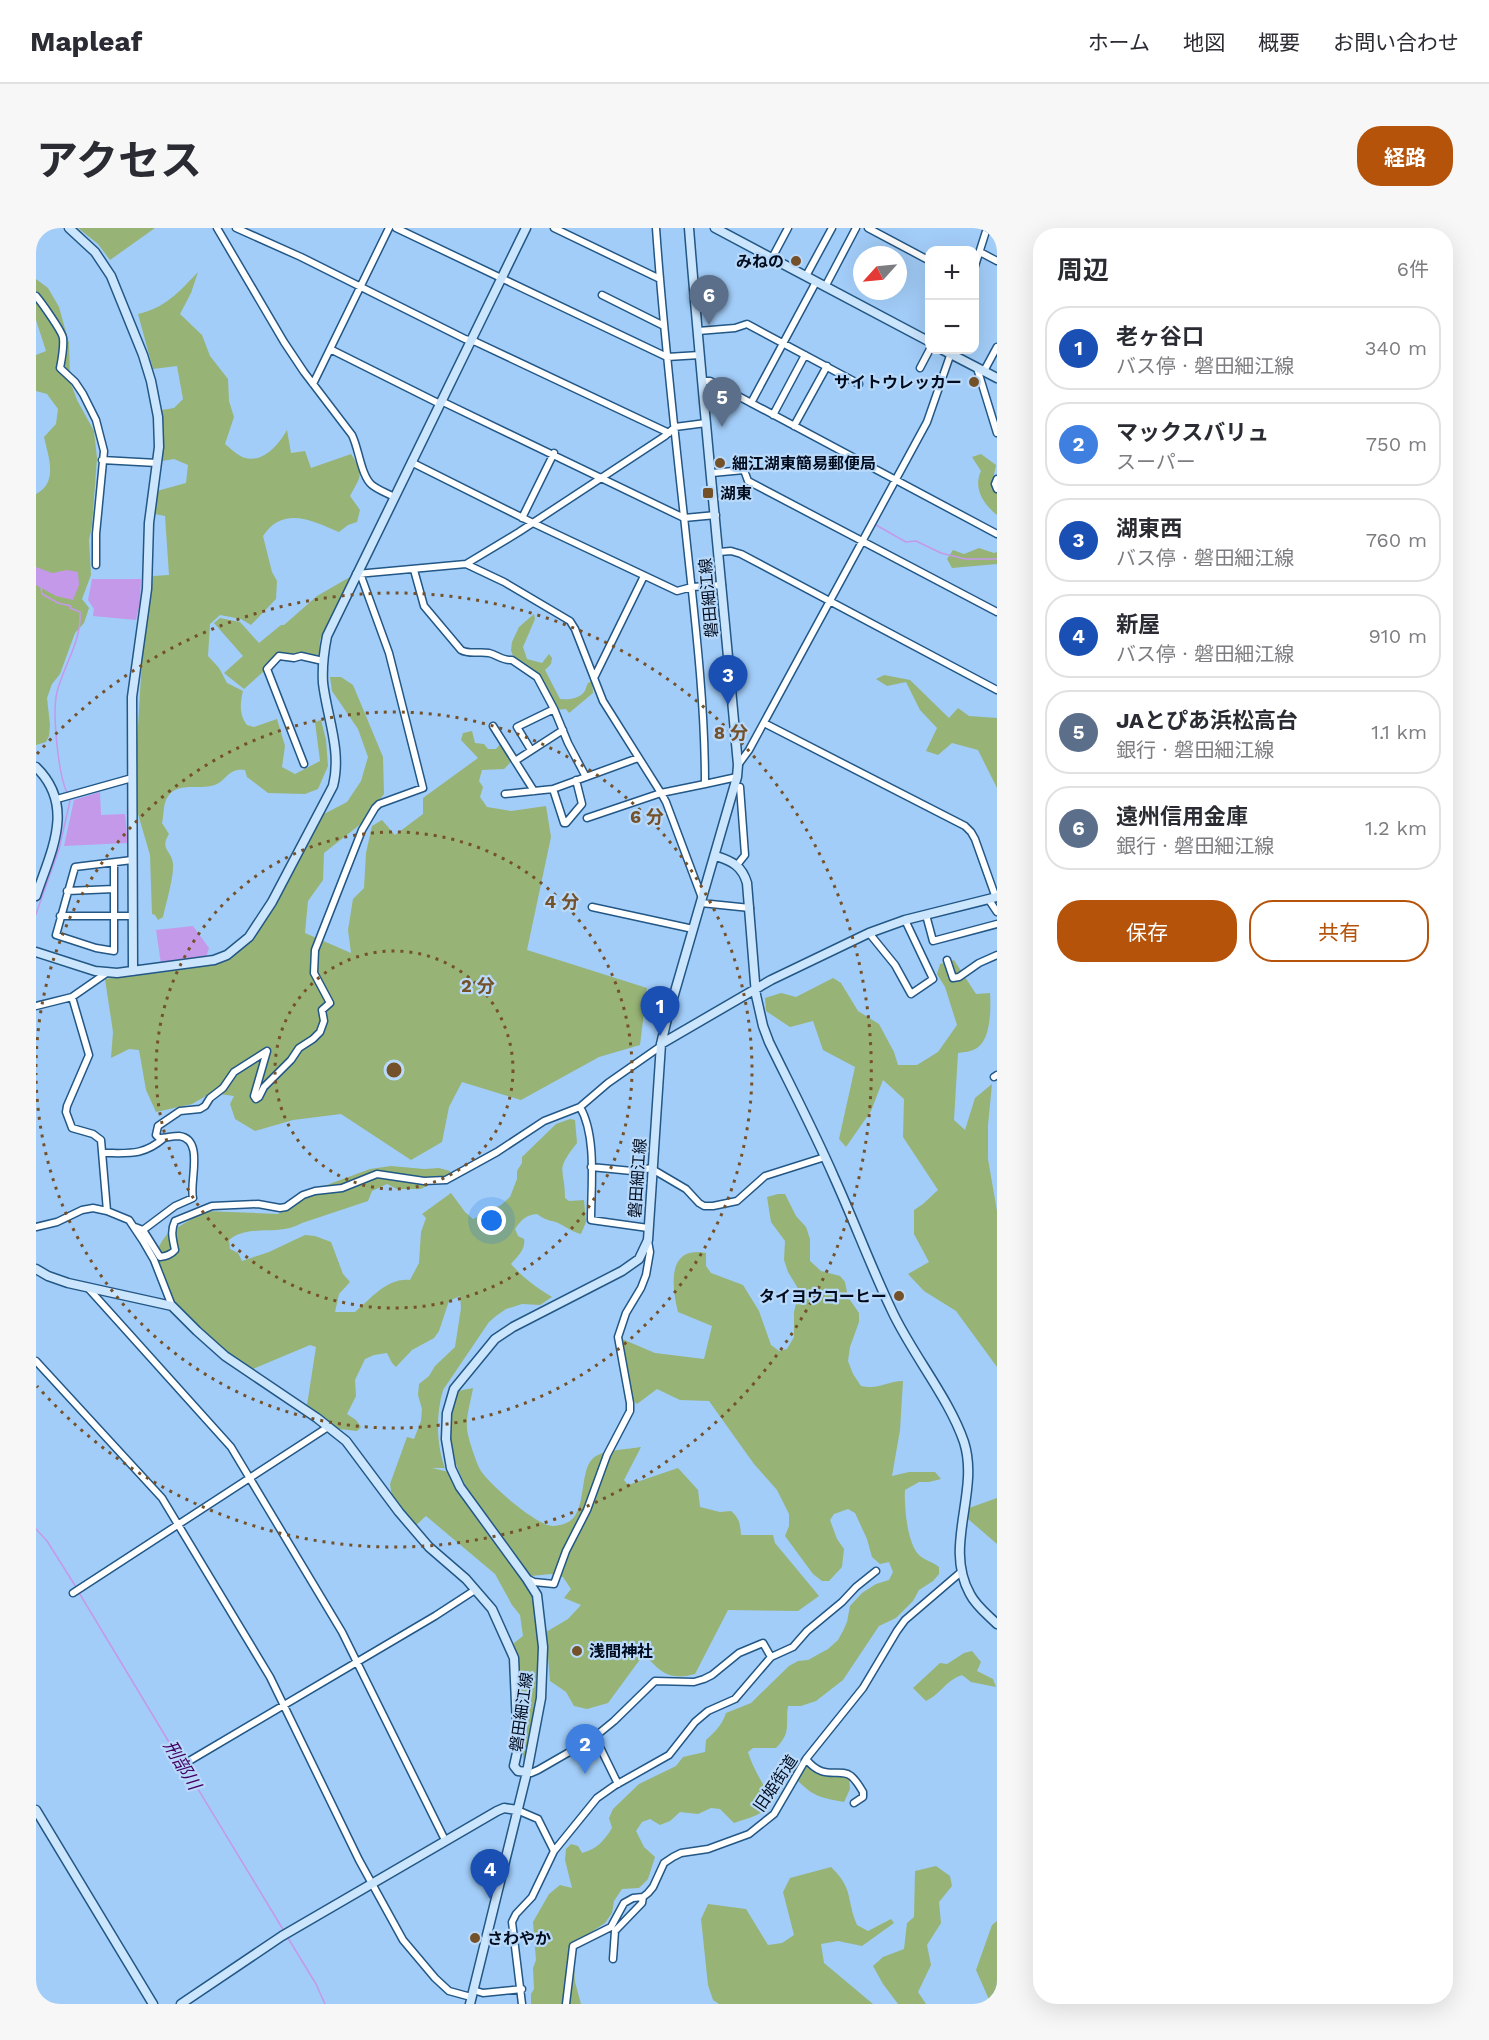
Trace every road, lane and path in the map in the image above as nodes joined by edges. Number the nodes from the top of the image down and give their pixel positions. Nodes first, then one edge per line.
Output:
1 (69, 228) edge
2 (217, 228) edge
3 (236, 228) edge
4 (389, 228) edge
5 (396, 228) edge
6 (526, 228) edge
7 (554, 228) edge
8 (656, 228) edge
9 (689, 228) edge
10 (715, 228) edge
11 (788, 228) edge
12 (832, 228) edge
13 (856, 228) edge
14 (868, 228) edge
15 (987, 228) edge
16 (980, 252) junction
17 (979, 255) edge
18 (772, 258) junction
19 (925, 258) edge
20 (997, 261) edge
21 (806, 276) junction
22 (501, 277) junction
23 (660, 279) junction
24 (816, 282) junction
25 (825, 287) junction
26 (360, 288) junction
27 (36, 296) edge
28 (602, 296) dead end
29 (664, 326) junction
30 (698, 332) junction
31 (925, 339) edge
32 (471, 340) junction
33 (783, 343) junction
34 (997, 347) edge
35 (330, 349) junction
36 (927, 354) edge
37 (947, 354) edge
38 (953, 354) edge
39 (700, 355) junction
40 (805, 355) junction
41 (667, 357) junction
42 (827, 366) junction
43 (920, 368) dead end
44 (980, 369) junction
45 (997, 378) edge
46 (702, 381) junction
47 (313, 384) junction
48 (859, 384) dead end
49 (441, 402) junction
50 (751, 403) junction
51 (773, 415) junction
52 (706, 423) junction
53 (794, 426) junction
54 (675, 427) junction
55 (669, 433) junction
56 (997, 434) edge
57 (554, 453) junction
58 (102, 460) junction
59 (411, 462) junction
60 (157, 463) junction
61 (712, 472) junction
62 (601, 478) junction
63 (997, 479) edge
64 (895, 481) junction
65 (997, 489) edge
66 (394, 497) junction
67 (716, 515) junction
68 (522, 518) junction
69 (684, 518) junction
70 (533, 523) junction
71 (997, 534) edge
72 (862, 541) junction
73 (719, 552) junction
74 (466, 564) junction
75 (96, 565) dead end
76 (414, 570) junction
77 (356, 574) junction
78 (645, 576) junction
79 (722, 585) junction
80 (692, 588) junction
81 (830, 602) junction
82 (997, 612) edge
83 (323, 661) junction
84 (594, 678) junction
85 (997, 690) edge
86 (554, 709) junction
87 (764, 723) junction
88 (494, 726) dead end
89 (563, 730) junction
90 (531, 750) junction
91 (638, 758) junction
92 (515, 761) junction
93 (304, 764) dead end
94 (738, 765) junction
95 (36, 767) edge
96 (586, 777) junction
97 (132, 778) junction
98 (576, 780) junction
99 (738, 782) junction
100 (705, 784) junction
101 (553, 789) junction
102 (534, 791) junction
103 (661, 793) junction
104 (505, 794) dead end
105 (57, 799) junction
106 (587, 818) dead end
107 (716, 856) junction
108 (132, 860) junction
109 (114, 864) junction
110 (737, 865) junction
111 (114, 889) junction
112 (68, 891) junction
113 (36, 896) edge
114 (994, 898) edge
115 (702, 901) junction
116 (592, 907) dead end
117 (750, 908) junction
118 (997, 912) edge
119 (926, 915) junction
120 (60, 916) junction
121 (113, 916) junction
122 (132, 916) junction
123 (905, 920) junction
124 (997, 924) edge
125 (693, 929) junction
126 (869, 933) junction
127 (36, 952) edge
128 (997, 955) edge
129 (947, 960) dead end
130 (133, 971) junction
131 (109, 972) junction
132 (756, 988) junction
133 (72, 997) junction
134 (36, 1006) edge
135 (661, 1045) junction
136 (580, 1107) junction
137 (164, 1138) junction
138 (103, 1153) junction
139 (825, 1157) junction
140 (591, 1167) junction
141 (652, 1168) junction
142 (107, 1211) junction
143 (36, 1227) edge
144 (135, 1227) junction
145 (648, 1228) junction
146 (143, 1230) junction
147 (648, 1240) junction
148 (36, 1269) edge
149 (88, 1287) junction
150 (172, 1306) junction
151 (36, 1361) edge
152 (328, 1427) junction
153 (250, 1477) junction
154 (178, 1525) junction
155 (876, 1571) dead end
156 (962, 1572) junction
157 (527, 1579) junction
158 (475, 1590) junction
159 (73, 1593) dead end
160 (997, 1624) edge
161 (771, 1657) junction
162 (357, 1661) junction
163 (284, 1706) junction
164 (594, 1737) junction
165 (806, 1759) junction
166 (179, 1767) dead end
167 (527, 1772) junction
168 (618, 1784) junction
169 (854, 1803) dead end
170 (36, 1810) edge
171 (517, 1810) junction
172 (445, 1840) junction
173 (554, 1851) junction
174 (373, 1883) junction
175 (643, 1897) junction
176 (613, 1959) dead end
177 (522, 1989) junction
178 (471, 1997) edge
179 (153, 2004) edge
180 (181, 2004) edge
181 (522, 2004) edge
182 (566, 2004) edge

1 - 60 street
2 - 47 street
3 - 26 street
4 - 26 street
5 - 22 street
6 - 22 street
7 - 23 street
8 - 23 street
9 - 30 street, 磐田細江線
10 - 18 street
11 - 18 street
12 - 21 street
13 - 25 street
14 - 19 street
15 - 16 street
16 - 17 street
16 - 20 street
18 - 21 street
21 - 24 street
22 - 32 street
22 - 41 street
23 - 29 street
24 - 25 street
24 - 33 street
25 - 31 street
26 - 32 street
26 - 35 street
27 - 58 street
28 - 29 street
29 - 41 street
30 - 33 street
30 - 39 street, 磐田細江線
32 - 49 street
32 - 55 street
33 - 40 street
33 - 50 street
34 - 44 street
35 - 47 street
35 - 49 street
36 - 43 street
37 - 64 street
38 - 44 street
39 - 41 street
39 - 46 street, 磐田細江線
40 - 42 street
40 - 51 street
41 - 54 street
42 - 48 street
42 - 53 street
44 - 45 street
44 - 56 street
46 - 50 street
46 - 52 street, 磐田細江線
47 - 66 street
49 - 57 street
49 - 59 street
50 - 51 street
51 - 53 street
52 - 54 street
52 - 61 street, 磐田細江線
53 - 64 street
54 - 55 street
54 - 69 street
55 - 62 street
57 - 62 street
57 - 68 street
58 - 60 street
58 - 75 street
59 - 66 street
59 - 68 street
60 - 97 street
61 - 67 street, 磐田細江線
61 - 72 street
62 - 69 street
62 - 70 street
63 - 65 street
64 - 71 street
64 - 72 street
66 - 77 street
67 - 69 street
67 - 73 street, 磐田細江線
68 - 70 street
69 - 80 street
70 - 74 street
70 - 78 street
72 - 81 street
72 - 82 street
73 - 79 street, 磐田細江線
73 - 81 street
74 - 76 street
74 - 84 street
76 - 77 street
76 - 86 street
77 - 83 street
77 - 137 street
78 - 80 street
78 - 84 street
79 - 80 street
79 - 94 street, 磐田細江線
80 - 100 street
81 - 85 street
81 - 87 street
83 - 93 street
83 - 130 street
84 - 91 street
86 - 89 street
86 - 90 street
87 - 94 street
87 - 114 street
88 - 92 street
89 - 90 street
89 - 96 street
90 - 92 street
91 - 96 street
91 - 103 street
92 - 102 street
94 - 99 street, 磐田細江線
95 - 105 street
96 - 98 street
97 - 105 street
97 - 108 street
98 - 101 street
98 - 101 street
99 - 100 street
99 - 107 street, 磐田細江線
99 - 110 street
100 - 103 street
101 - 102 street
102 - 104 street
103 - 106 street
103 - 115 street
105 - 113 street
107 - 110 street
107 - 115 street, 磐田細江線
108 - 109 street
108 - 122 street
109 - 111 street
109 - 112 street
110 - 117 street
111 - 112 street
111 - 121 street
112 - 120 street
114 - 118 street
114 - 119 street
115 - 117 street
115 - 125 street, 磐田細江線
116 - 125 street
117 - 132 street
119 - 123 street
119 - 124 street
120 - 121 street
120 - 121 street
121 - 122 street
122 - 130 street
123 - 126 street
123 - 126 street
125 - 135 street, 磐田細江線
126 - 132 street
127 - 131 street
128 - 129 street
130 - 131 street
131 - 133 street
132 - 135 street
132 - 139 street
133 - 134 street
133 - 138 street
135 - 136 street
135 - 141 street, 磐田細江線
136 - 140 street
136 - 146 street
137 - 138 street
137 - 146 street
138 - 142 street
139 - 141 street
139 - 156 street
140 - 141 street
140 - 145 street
141 - 145 street, 磐田細江線
142 - 143 street
142 - 144 street
144 - 146 street
144 - 150 street
145 - 147 street, 磐田細江線
147 - 157 street
147 - 157 street, 磐田細江線
148 - 149 street
149 - 150 street
149 - 153 street
150 - 152 street
151 - 154 street
152 - 153 street
152 - 158 street
153 - 154 street
153 - 162 street
154 - 159 street
154 - 163 street
155 - 161 street
156 - 160 street
156 - 165 street, 旧姫街道
157 - 167 street, 磐田細江線
158 - 162 street
158 - 167 street
161 - 164 street
161 - 168 street
162 - 163 street
162 - 172 street
163 - 166 street
163 - 174 street
164 - 167 street
164 - 168 street
165 - 169 street
165 - 175 street, 旧姫街道
167 - 171 street, 磐田細江線
168 - 173 street
170 - 179 street
171 - 172 street
171 - 173 street
171 - 178 street, 磐田細江線
172 - 174 street
173 - 177 street
174 - 178 street
174 - 180 street
175 - 176 street
175 - 182 street, 旧姫街道
177 - 178 street
177 - 181 street

